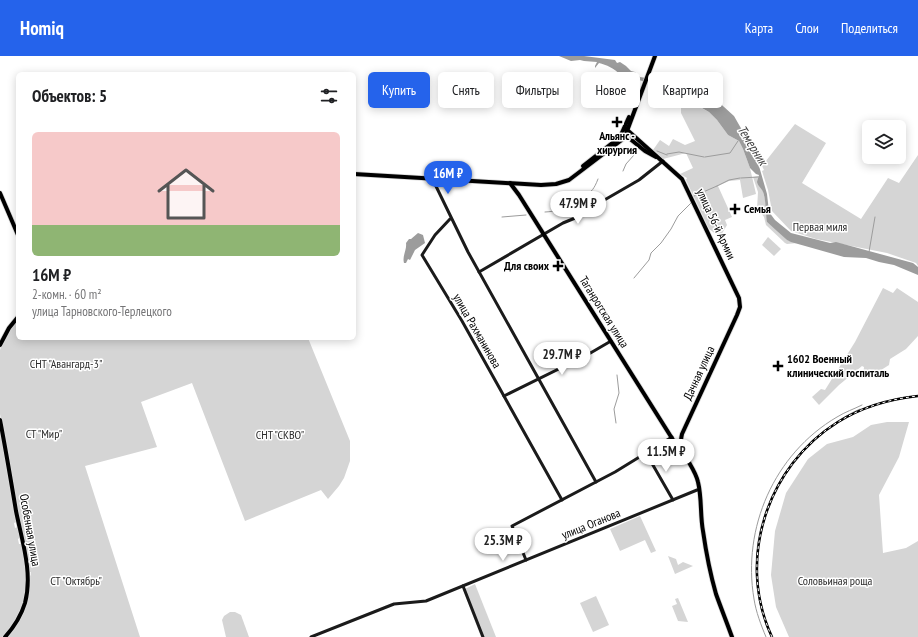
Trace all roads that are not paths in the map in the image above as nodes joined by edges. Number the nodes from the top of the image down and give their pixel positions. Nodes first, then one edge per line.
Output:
1 (654, 56) edge
2 (625, 132) junction
3 (635, 142) junction
4 (644, 144) junction
5 (663, 161) junction
6 (356, 173) edge
7 (356, 173) edge
8 (432, 178) junction
9 (523, 182) junction
10 (510, 183) junction
11 (0, 193) edge
12 (520, 195) junction
13 (0, 200) edge
14 (450, 219) junction
15 (16, 231) edge
16 (544, 234) junction
17 (16, 236) edge
18 (479, 272) junction
19 (740, 303) joint
20 (16, 320) edge
21 (5, 334) junction
22 (0, 337) edge
23 (611, 341) junction
24 (0, 345) edge
25 (539, 379) junction
26 (504, 396) junction
27 (0, 420) edge
28 (682, 434) junction
29 (672, 438) junction
30 (683, 451) joint
31 (646, 453) junction
32 (596, 482) junction
33 (698, 489) junction
34 (562, 500) junction
35 (673, 500) junction
36 (526, 560) junction
37 (463, 586) junction
38 (5, 637) edge
39 (311, 637) edge
40 (483, 637) edge
41 (731, 637) edge

1 - 2 main road
2 - 3 main road
2 - 4 main road
2 - 9 main road
3 - 4 main road
3 - 5 main road
4 - 5 main road
5 - 16 street
5 - 19 main road, улица 56-й Армии
6 - 9 main road
7 - 8 main road
8 - 10 main road
8 - 14 street
9 - 10 main road
9 - 12 main road
10 - 12 main road, Таганрогская улица
11 - 15 main road
12 - 16 main road, Таганрогская улица
13 - 17 main road
14 - 18 street
14 - 26 street, улица Рахманинова
16 - 18 street
16 - 23 main road, Таганрогская улица
18 - 25 street
19 - 28 main road, Дачная улица
20 - 21 main road
21 - 22 street
21 - 24 main road
23 - 25 street
23 - 29 main road, Таганрогская улица
25 - 26 street
25 - 32 street
26 - 34 street, улица Рахманинова
27 - 38 main road, Особенная улица
28 - 29 main road
28 - 30 main road, Дачная улица
29 - 31 street
29 - 33 main road, Таганрогская улица
30 - 33 main road, Таганрогская улица
31 - 32 street
31 - 35 street
32 - 34 street
33 - 35 street, улица Оганова
33 - 41 main road, Таганрогская улица
34 - 36 street
35 - 36 street, улица Оганова
36 - 37 street, улица Оганова
37 - 39 street, улица Оганова
37 - 40 street

